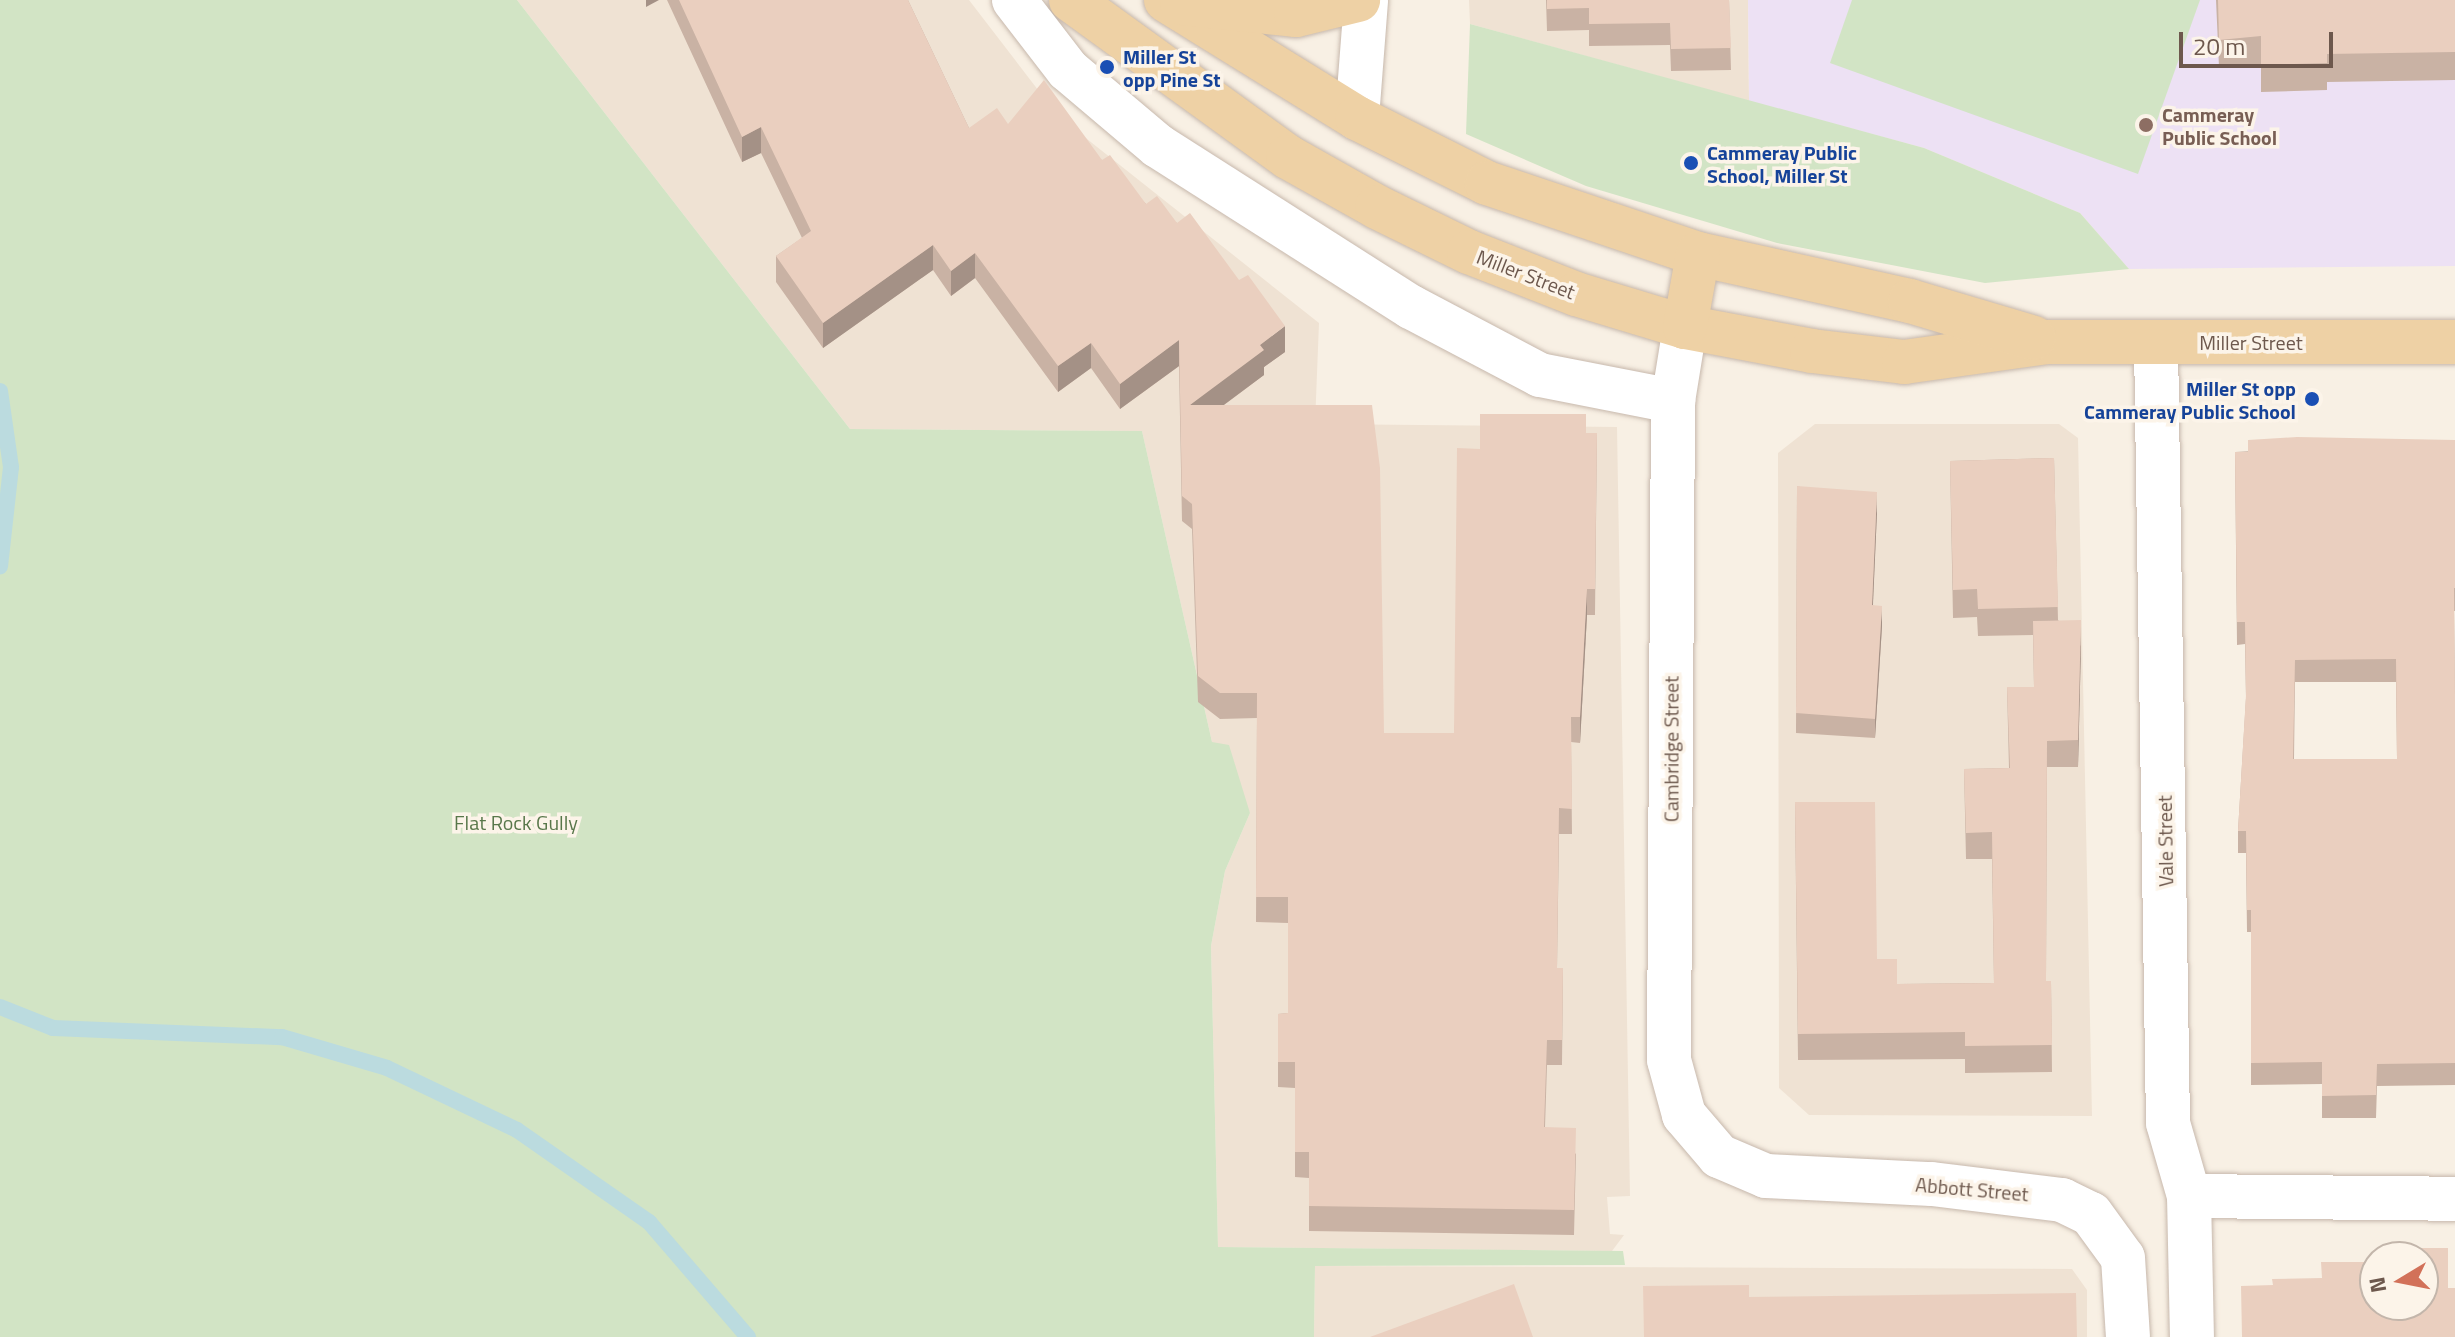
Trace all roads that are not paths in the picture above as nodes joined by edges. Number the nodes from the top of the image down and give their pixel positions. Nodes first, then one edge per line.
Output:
1 (1014, 0) edge
2 (1071, 0) edge
3 (1358, 0) edge
4 (1366, 0) edge
5 (1167, 1) edge
6 (1357, 118) junction
7 (1351, 192) junction
8 (1698, 254) junction
9 (1685, 327) junction
10 (2048, 342) junction
11 (2455, 342) edge
12 (2156, 343) junction
13 (1673, 401) junction
14 (1719, 1156) joint
15 (2189, 1196) junction
16 (2455, 1199) edge
17 (2128, 1337) edge
18 (2192, 1337) edge

1 - 13 street
2 - 7 main road, Miller Street
3 - 5 main road
4 - 6 street
5 - 6 main road, Miller Street
6 - 7 main road
6 - 8 main road, Miller Street
7 - 9 main road, Miller Street
8 - 9 main road
8 - 10 main road, Miller Street
9 - 10 main road, Miller Street
9 - 13 street, Cambridge Street
10 - 12 main road, Miller Street
11 - 12 main road, Miller Street
12 - 15 street, Vale Street
13 - 14 street, Cambridge Street
14 - 17 street, Abbott Street
15 - 16 street
15 - 18 street, Vale Street

